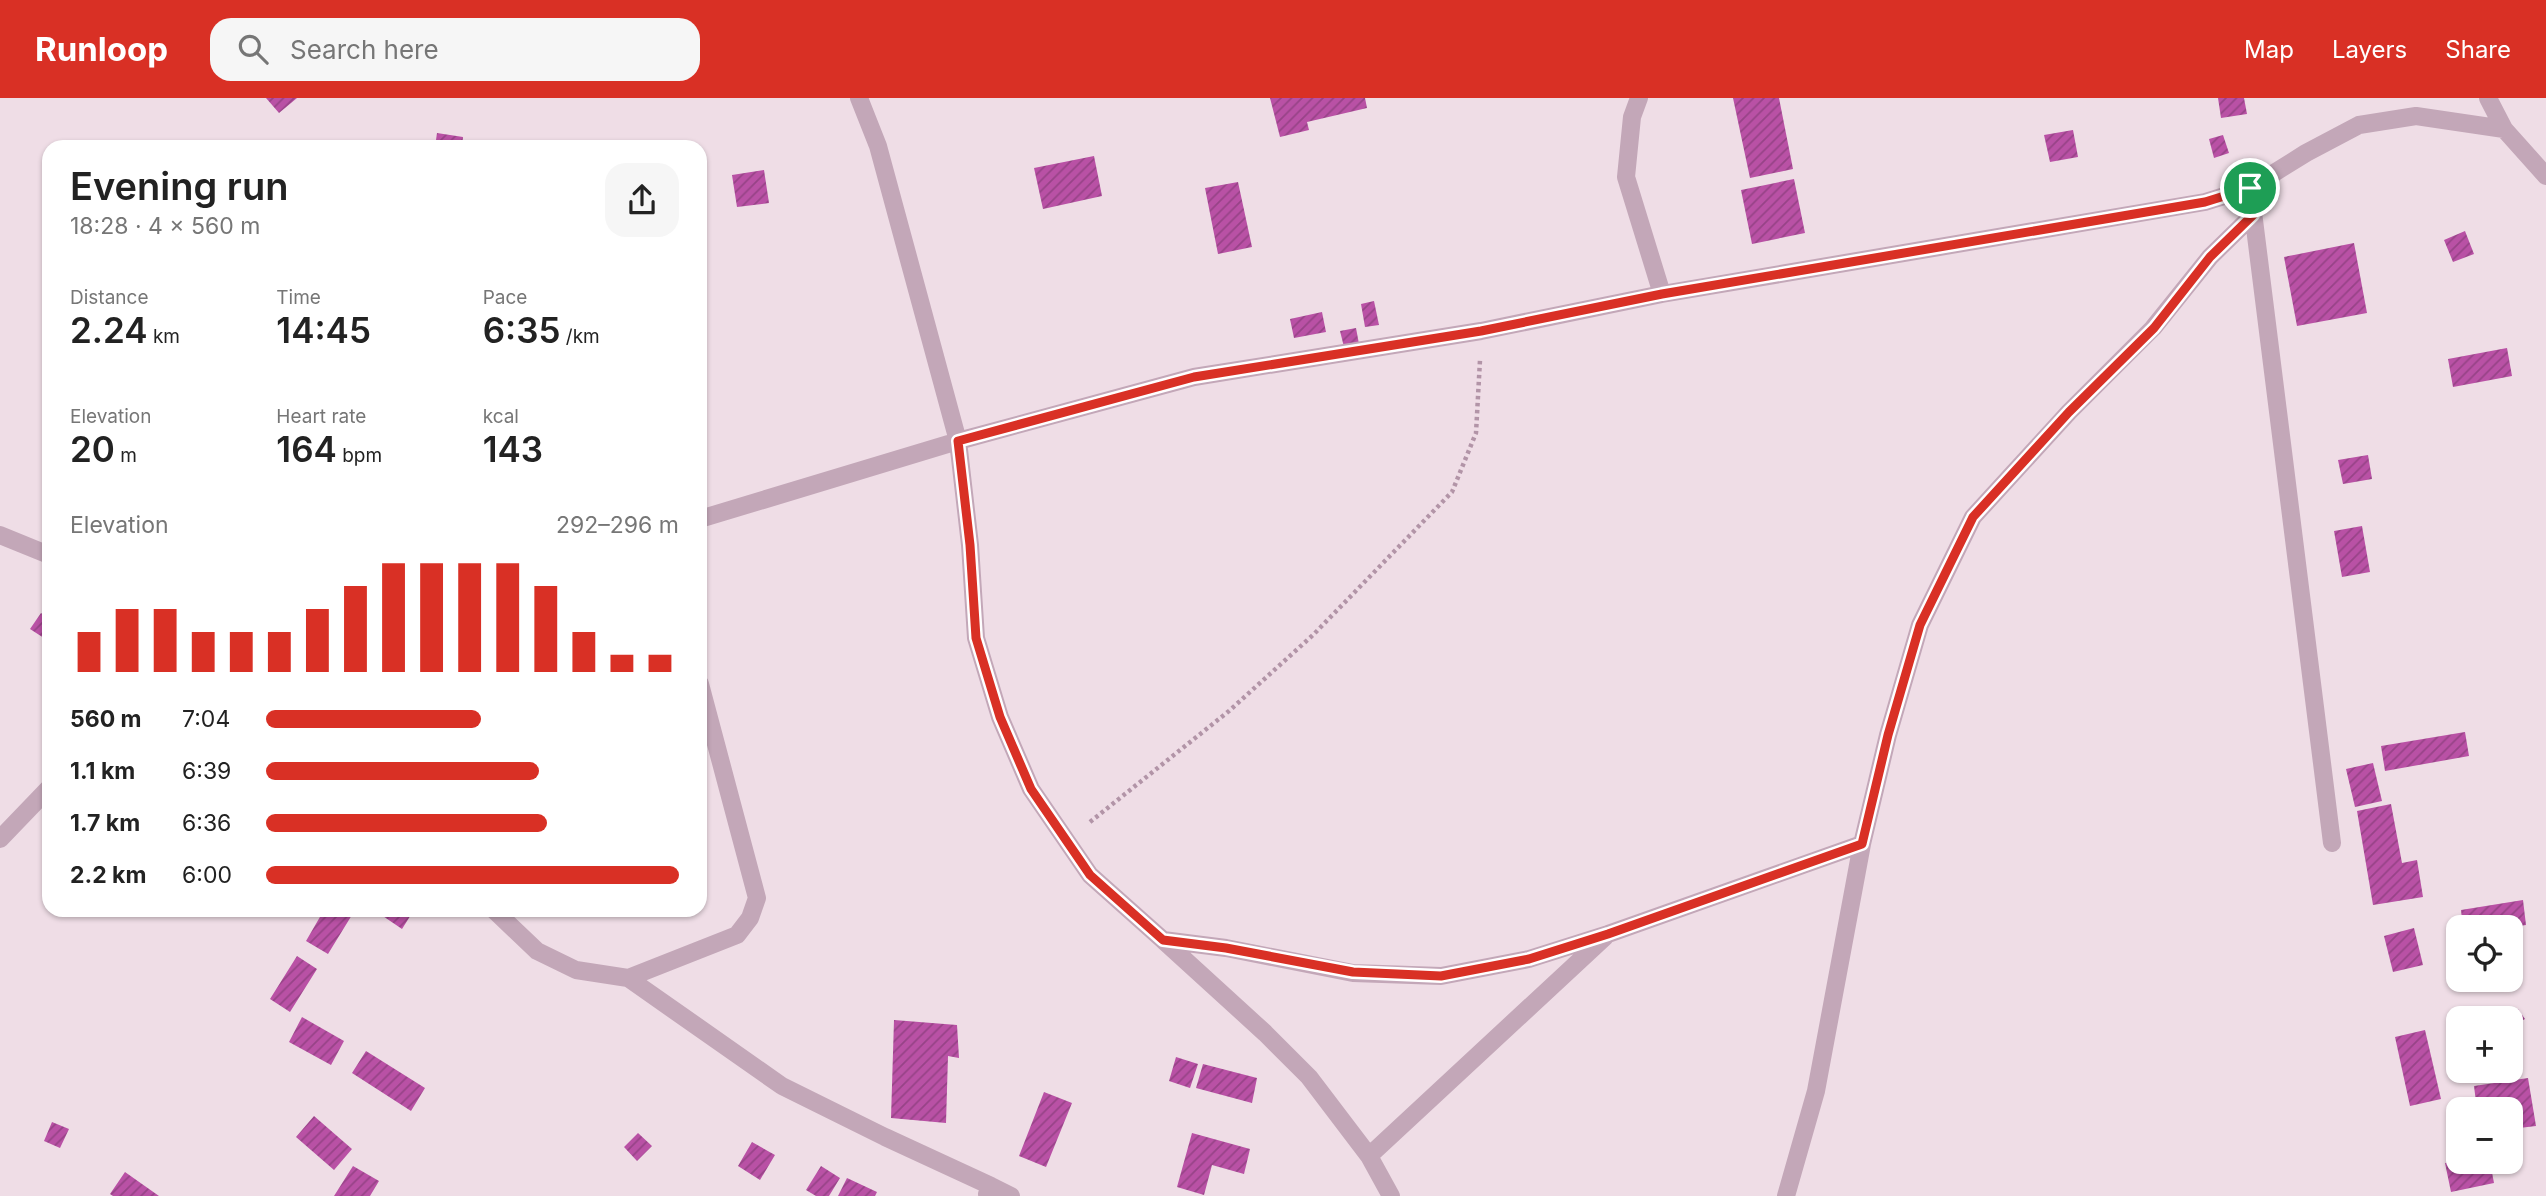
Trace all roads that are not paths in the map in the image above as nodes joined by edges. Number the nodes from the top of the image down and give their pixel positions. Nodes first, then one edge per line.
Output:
1 (859, 98) edge
2 (1639, 98) edge
3 (2488, 98) edge
4 (2504, 129) junction
5 (2546, 176) edge
6 (2250, 188) junction
7 (2253, 215) junction
8 (1662, 294) junction
9 (958, 441) junction
10 (707, 517) edge
11 (0, 535) edge
12 (42, 552) edge
13 (707, 710) edge
14 (42, 795) edge
15 (0, 839) edge
16 (2332, 843) dead end
17 (1862, 844) junction
18 (501, 917) edge
19 (1608, 934) junction
20 (1163, 940) junction
21 (628, 978) junction
22 (1368, 1156) junction
23 (988, 1191) edge
24 (1011, 1196) edge
25 (1391, 1196) edge
26 (1786, 1196) edge

1 - 9 street
2 - 8 street
3 - 4 street
4 - 5 street
4 - 6 street
6 - 7 street
6 - 8 street
7 - 16 street
7 - 17 street
8 - 9 street
9 - 10 street
9 - 20 street
11 - 12 street
13 - 21 street
14 - 15 street
17 - 19 street
17 - 26 street
18 - 21 street
19 - 20 street
19 - 22 street
20 - 22 street
21 - 23 street
22 - 25 street
23 - 24 street

